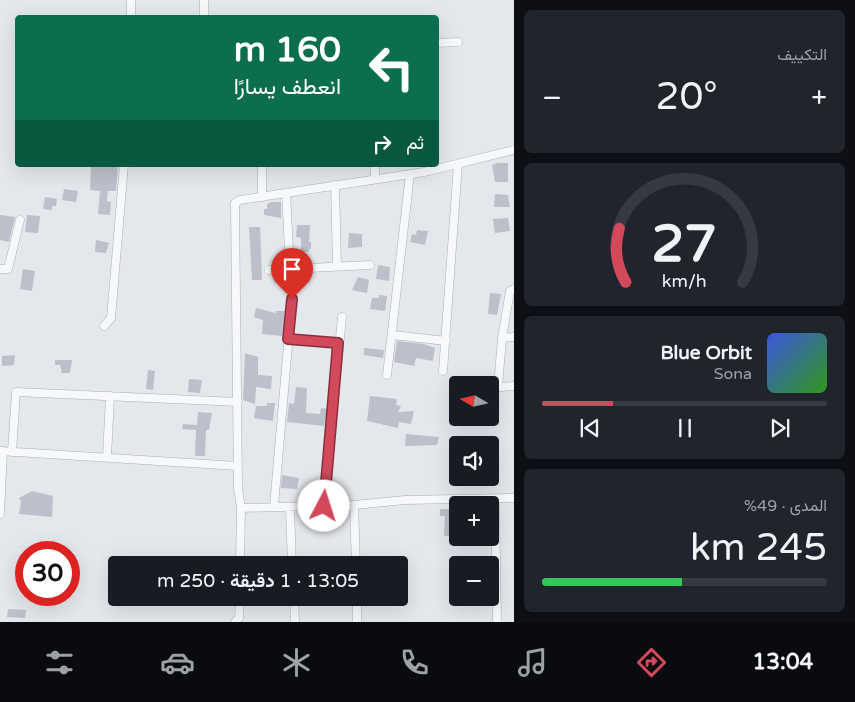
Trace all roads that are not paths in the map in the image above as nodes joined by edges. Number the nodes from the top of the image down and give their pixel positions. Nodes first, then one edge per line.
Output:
1 (131, 0) edge
2 (204, 0) edge
3 (131, 15) edge
4 (204, 15) edge
5 (458, 42) dead end
6 (439, 43) edge
7 (514, 150) edge
8 (458, 164) junction
9 (439, 166) edge
10 (124, 167) edge
11 (262, 167) edge
12 (374, 167) edge
13 (424, 168) edge
14 (410, 174) junction
15 (375, 179) junction
16 (335, 185) junction
17 (286, 193) junction
18 (262, 196) junction
19 (20, 220) dead end
20 (370, 265) dead end
21 (338, 266) junction
22 (0, 269) edge
23 (290, 269) junction
24 (269, 270) dead end
25 (514, 289) edge
26 (292, 299) dead end
27 (342, 317) dead end
28 (104, 326) dead end
29 (392, 335) junction
30 (514, 337) edge
31 (502, 338) junction
32 (288, 339) junction
33 (446, 341) junction
34 (338, 343) junction
35 (442, 371) dead end
36 (388, 375) dead end
37 (496, 376) edge
38 (514, 386) edge
39 (499, 388) edge
40 (110, 396) junction
41 (238, 402) junction
42 (1, 451) edge
43 (12, 452) junction
44 (106, 457) junction
45 (238, 466) junction
46 (514, 498) edge
47 (499, 499) edge
48 (449, 500) edge
49 (354, 505) junction
50 (274, 506) junction
51 (324, 506) junction
52 (290, 507) junction
53 (241, 508) junction
54 (0, 514) edge
55 (496, 546) edge
56 (240, 556) edge
57 (292, 556) edge
58 (356, 556) edge
59 (240, 606) edge
60 (294, 606) edge
61 (357, 606) edge
62 (235, 622) edge
63 (295, 622) edge
64 (357, 622) edge
65 (497, 622) edge

1 - 3 street
2 - 4 street
5 - 6 street
7 - 8 street
8 - 9 street
8 - 33 street
10 - 28 street
11 - 18 street
12 - 15 street
13 - 14 street
14 - 15 street
14 - 29 street
15 - 16 street
16 - 17 street
16 - 21 street
17 - 18 street
17 - 23 street
18 - 41 street
19 - 22 street
20 - 21 street
21 - 23 street
23 - 24 street
25 - 31 street
26 - 32 street
27 - 34 street
29 - 33 street
29 - 36 street
30 - 31 street
31 - 37 street
32 - 34 street
32 - 50 street
33 - 35 street
34 - 51 street
38 - 39 street
40 - 41 street
40 - 43 street
40 - 44 street
41 - 45 street
42 - 43 street
42 - 54 street
43 - 44 street
44 - 45 street
45 - 53 street
46 - 47 street
48 - 49 street
49 - 51 street
49 - 58 street
50 - 52 street
50 - 53 street
51 - 52 street
52 - 57 street
53 - 56 street
55 - 65 street
59 - 62 street
60 - 63 street
61 - 64 street

